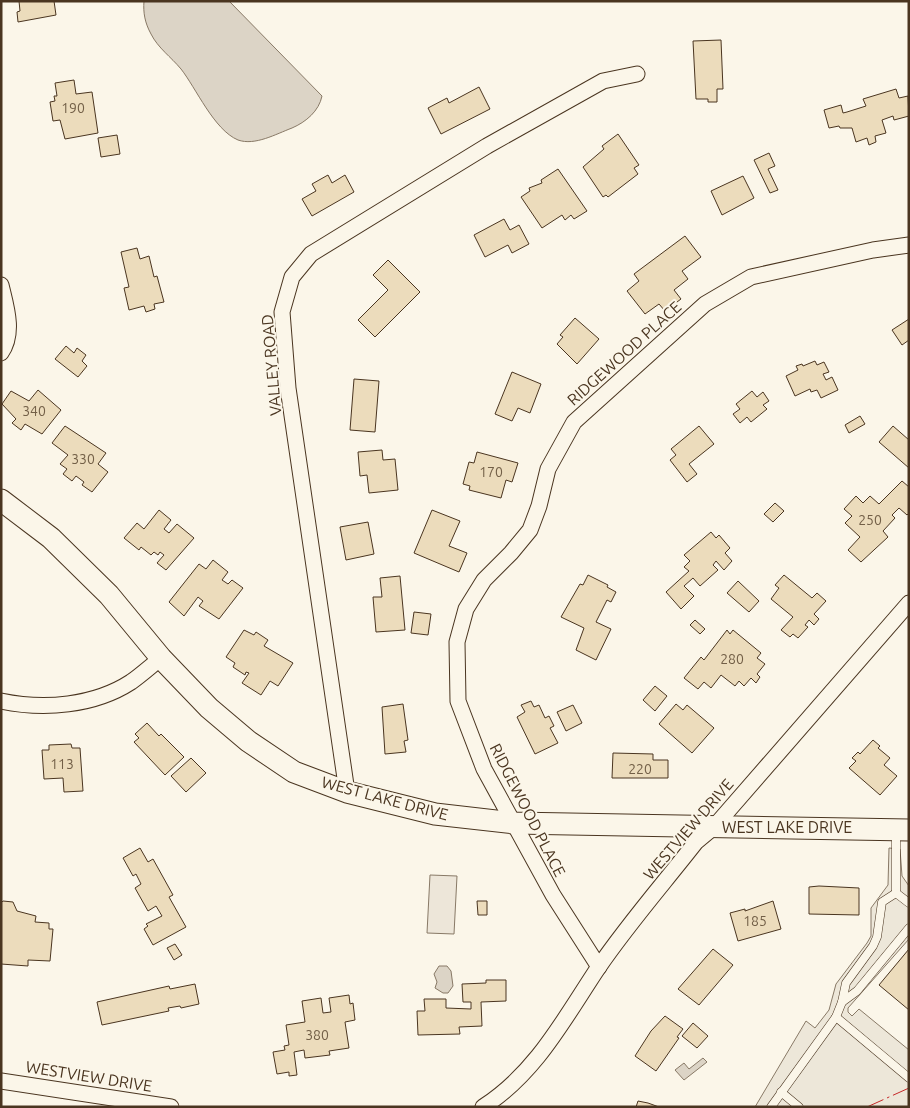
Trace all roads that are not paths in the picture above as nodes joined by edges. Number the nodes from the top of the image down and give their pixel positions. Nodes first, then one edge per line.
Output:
1 (637, 74) dead end
2 (909, 245) edge
3 (1, 285) edge
4 (1, 353) edge
5 (1, 500) edge
6 (909, 602) edge
7 (161, 658) junction
8 (1, 701) edge
9 (347, 792) junction
10 (514, 823) junction
11 (714, 827) junction
12 (902, 829) edge
13 (896, 893) junction
14 (909, 903) edge
15 (909, 928) edge
16 (599, 967) junction
17 (842, 1002) junction
18 (836, 1017) junction
19 (909, 1078) edge
20 (1, 1081) edge
21 (780, 1092) junction
22 (171, 1107) edge
23 (483, 1107) edge
24 (771, 1107) edge
25 (799, 1107) edge

1 - 9 street, VALLEY ROAD
2 - 10 street, RIDGEWOOD PLACE
3 - 4 street
5 - 7 main road, WEST LAKE DRIVE
6 - 11 street, WESTVIEW DRIVE
7 - 8 street
7 - 9 main road, WEST LAKE DRIVE
9 - 10 main road, WEST LAKE DRIVE
10 - 11 main road, WEST LAKE DRIVE
10 - 16 street, RIDGEWOOD PLACE
11 - 12 main road, WEST LAKE DRIVE
11 - 16 street, WESTVIEW DRIVE
12 - 13 lane
13 - 14 lane
13 - 17 lane
15 - 17 lane
16 - 23 street, WESTVIEW DRIVE
17 - 18 lane
18 - 19 lane
18 - 21 lane
20 - 22 street, WESTVIEW DRIVE
21 - 24 lane
21 - 25 lane

